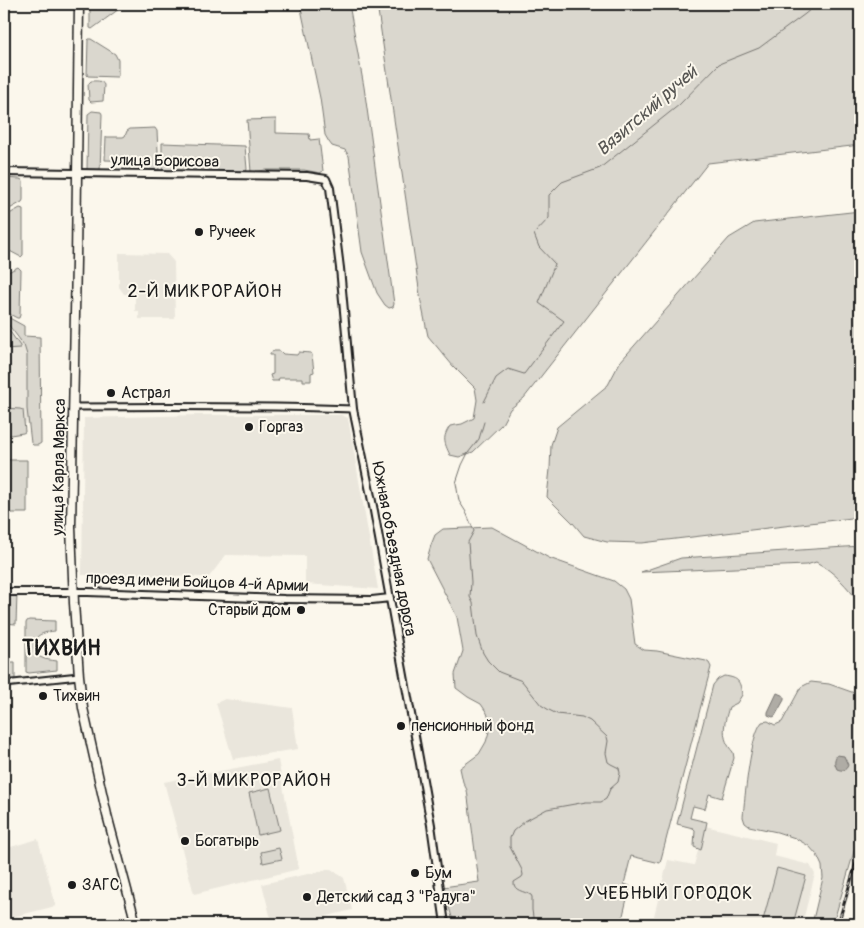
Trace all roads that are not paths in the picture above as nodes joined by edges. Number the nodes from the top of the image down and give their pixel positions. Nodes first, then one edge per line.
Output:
1 (79, 4) edge
2 (4, 172) edge
3 (76, 174) junction
4 (326, 179) joint
5 (74, 407) junction
6 (353, 409) junction
7 (4, 592) edge
8 (73, 592) junction
9 (390, 598) junction
10 (79, 676) junction
11 (4, 684) edge
12 (136, 924) edge
13 (446, 924) edge

1 - 3 main road, улица Карла Маркса
2 - 3 street, улица Борисова
3 - 4 street, улица Борисова
3 - 5 main road, улица Карла Маркса
4 - 6 street, Южная объездная дорога
5 - 6 street
5 - 8 main road, улица Карла Маркса
6 - 9 street, Южная объездная дорога
7 - 8 street, проезд имени Бойцов 4-й Армии
8 - 9 street, проезд имени Бойцов 4-й Армии
8 - 10 main road, улица Карла Маркса
9 - 13 street, Южная объездная дорога
10 - 11 street
10 - 12 main road, улица Карла Маркса

